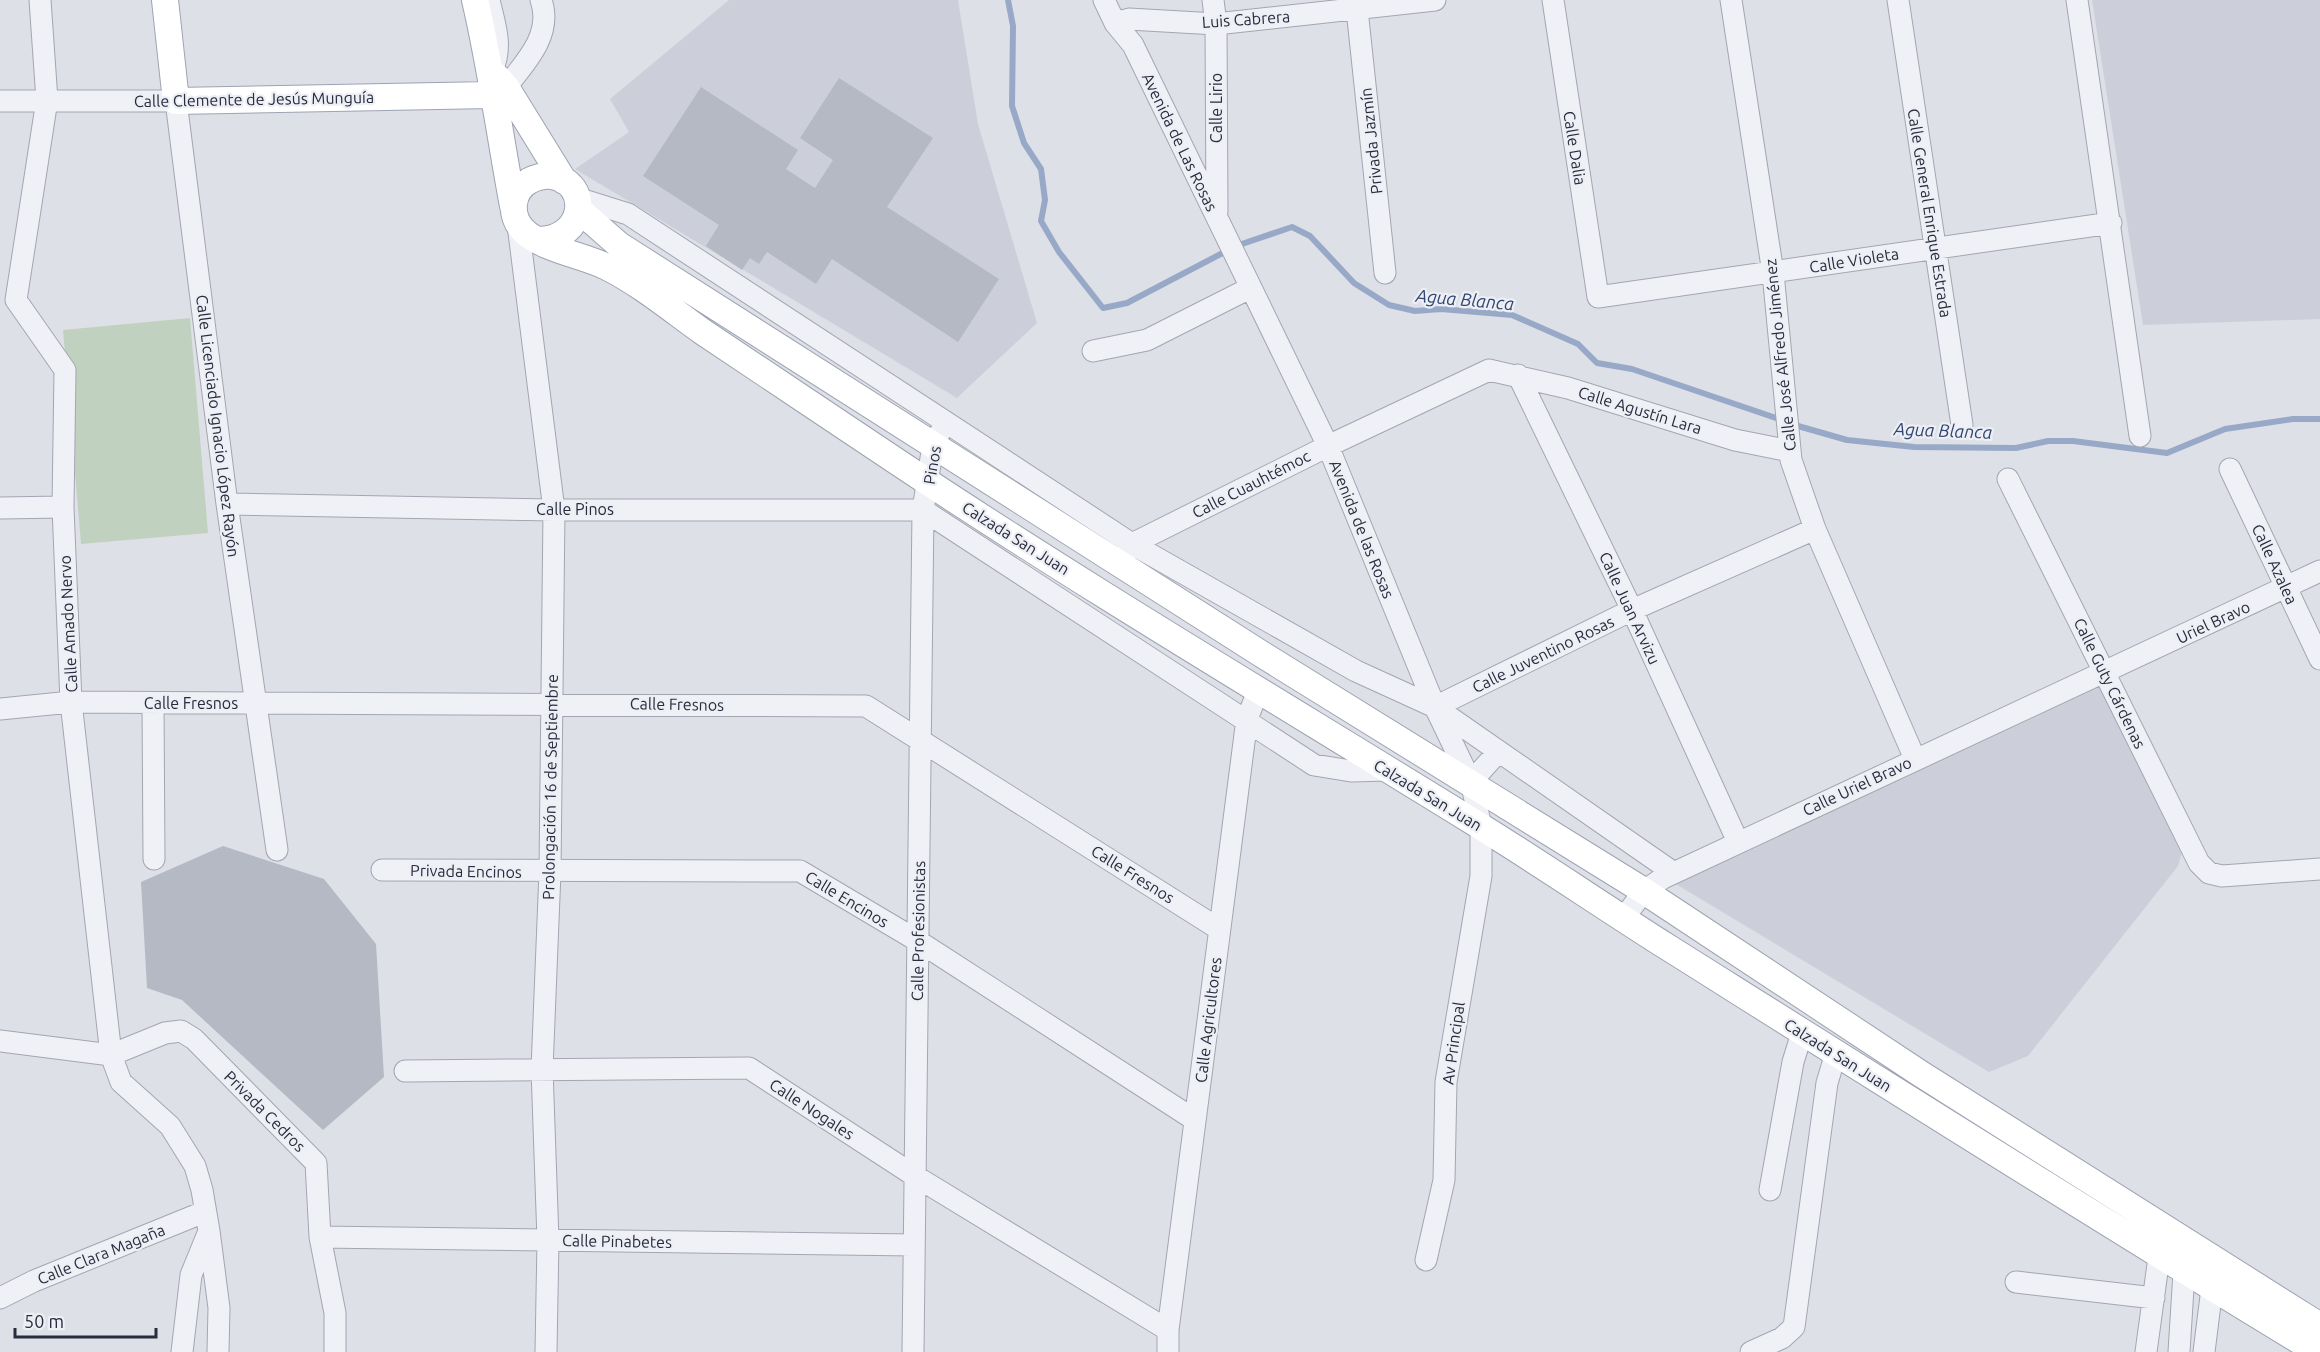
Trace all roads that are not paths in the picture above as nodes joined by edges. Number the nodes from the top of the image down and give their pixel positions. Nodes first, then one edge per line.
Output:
1 (40, 0) edge
2 (165, 0) edge
3 (475, 0) edge
4 (489, 0) edge
5 (541, 0) edge
6 (1104, 0) edge
7 (1213, 0) edge
8 (1435, 0) edge
9 (1553, 0) edge
10 (1731, 0) edge
11 (1898, 0) edge
12 (2077, 0) edge
13 (1356, 4) edge
14 (1122, 14) edge
15 (1216, 24) junction
16 (499, 40) junction
17 (532, 55) junction
18 (496, 84) junction
19 (47, 100) junction
20 (176, 100) junction
21 (0, 101) edge
22 (573, 196) junction
23 (1217, 217) junction
24 (523, 223) junction
25 (2111, 223) junction
26 (1226, 239) joint
27 (619, 245) junction
28 (1935, 248) junction
29 (608, 268) junction
30 (1385, 273) dead end
31 (1773, 273) junction
32 (1248, 282) junction
33 (1598, 297) joint
34 (8, 300) edge
35 (1093, 351) dead end
36 (1489, 370) joint
37 (1518, 375) junction
38 (945, 421) junction
39 (1962, 425) dead end
40 (2140, 436) dead end
41 (933, 445) junction
42 (1790, 445) junction
43 (1328, 446) junction
44 (2230, 469) dead end
45 (2008, 479) dead end
46 (929, 483) junction
47 (227, 504) junction
48 (63, 507) junction
49 (0, 508) edge
50 (554, 510) junction
51 (923, 510) junction
52 (1815, 529) junction
53 (1126, 553) junction
54 (2320, 571) edge
55 (2286, 588) junction
56 (1632, 610) junction
57 (2320, 660) edge
58 (2106, 673) junction
59 (1258, 691) junction
60 (71, 702) junction
61 (153, 703) junction
62 (256, 703) junction
63 (551, 703) junction
64 (1435, 707) junction
65 (0, 709) edge
66 (1247, 720) junction
67 (920, 739) junction
68 (1498, 752) junction
69 (1916, 759) junction
70 (1388, 770) junction
71 (1471, 782) junction
72 (1480, 826) junction
73 (1738, 843) junction
74 (277, 850) dead end
75 (154, 860) dead end
76 (2320, 869) edge
77 (382, 870) dead end
78 (550, 872) junction
79 (1674, 873) junction
80 (1644, 891) junction
81 (1623, 919) junction
82 (1220, 929) junction
83 (918, 941) junction
84 (1802, 1032) junction
85 (0, 1041) edge
86 (1836, 1053) junction
87 (111, 1055) junction
88 (542, 1069) junction
89 (405, 1071) dead end
90 (1195, 1120) junction
91 (915, 1176) junction
92 (1770, 1190) dead end
93 (206, 1221) junction
94 (320, 1236) junction
95 (548, 1240) junction
96 (914, 1245) junction
97 (2159, 1257) junction
98 (1426, 1260) dead end
99 (2184, 1272) junction
100 (2217, 1276) junction
101 (2016, 1282) dead end
102 (0, 1298) edge
103 (2154, 1298) junction
104 (2320, 1326) edge
105 (1168, 1330) junction
106 (182, 1352) edge
107 (218, 1352) edge
108 (335, 1352) edge
109 (546, 1352) edge
110 (913, 1352) edge
111 (1168, 1352) edge
112 (1751, 1352) edge
113 (2146, 1352) edge
114 (2179, 1352) edge
115 (2204, 1352) edge
116 (2318, 1352) edge

1 - 19 street, Calle Amado Nervo
2 - 20 main road, Calle Licenciado Ignacio López Rayón
3 - 18 main road
4 - 16 street
5 - 17 street
6 - 14 street
7 - 15 street, Calle Lirio
8 - 13 street, Luis Cabrera
9 - 33 street, Calle Dalia
10 - 31 street, Calle José Alfredo Jiménez
11 - 28 street, Calle General Enrique Estrada
12 - 25 street
13 - 15 street, Luis Cabrera
13 - 30 street, Privada Jazmín
14 - 15 street, Luis Cabrera
14 - 23 street, Avenida de Las Rosas
15 - 23 street, Calle Lirio
16 - 17 street
16 - 18 street
17 - 18 street
18 - 20 main road, Calle Clemente de Jesús Munguía
18 - 22 main road, Calzada San Juan
18 - 24 main road
19 - 20 street, Calle Clemente de Jesús Munguía
19 - 21 street, Calle Clemente de Jesús Munguía
19 - 34 street, Calle Amado Nervo
20 - 47 street, Calle Licenciado Ignacio López Rayón
22 - 24 main road
22 - 24 main road
22 - 27 main road, Calzada San Juan
22 - 38 street
23 - 26 street, Avenida de Las Rosas
24 - 29 main road, Calzada San Juan
24 - 50 street, Prolongación 16 de Septiembre
25 - 28 street, Calle Violeta
25 - 40 street
26 - 32 street, Avenida de las Rosas
27 - 29 main road
27 - 41 main road, Calzada San Juan
28 - 31 street, Calle Violeta
28 - 39 street, Calle General Enrique Estrada
29 - 46 main road, Calzada San Juan
31 - 33 street, Calle Violeta
31 - 42 street, Calle José Alfredo Jiménez
32 - 35 street
32 - 43 street, Avenida de las Rosas
34 - 48 street, Calle Amado Nervo
36 - 37 street, Calle Agustín Lara
36 - 43 street, Calle Cuauhtémoc
37 - 42 street, Calle Agustín Lara
37 - 56 street, Calle Juan Arvizu
38 - 41 street, Pinos
38 - 53 street
41 - 46 street, Pinos
41 - 53 main road, Calzada San Juan
42 - 52 street, Calle José Alfredo Jiménez
43 - 53 street, Calle Cuauhtémoc
43 - 64 street, Avenida de las Rosas
44 - 55 street, Calle Azalea
45 - 58 street, Calle Guty Cárdenas
46 - 51 street, Pinos
46 - 59 main road, Calzada San Juan
47 - 50 street, Calle Pinos
47 - 62 street, Calle Licenciado Ignacio López Rayón
48 - 49 street
48 - 60 street, Calle Amado Nervo
50 - 51 street, Calle Pinos
50 - 63 street, Prolongación 16 de Septiembre
51 - 66 street
51 - 67 street, Calle Profesionistas
52 - 56 street, Calle Juventino Rosas
52 - 69 street, Calle José Alfredo Jiménez
53 - 64 street
53 - 71 main road, Calzada San Juan
54 - 55 street, Uriel Bravo
55 - 57 street, Calle Azalea
55 - 58 street, Uriel Bravo
56 - 64 street, Calle Juventino Rosas
56 - 73 street, Calle Juan Arvizu
58 - 69 street, Calle Uriel Bravo
58 - 76 street, Calle Guty Cárdenas
59 - 66 street, Calle Agricultores
59 - 70 main road, Calzada San Juan
60 - 61 street, Calle Fresnos
60 - 65 street, Calle Fresnos
60 - 87 street, Calle Amado Nervo
61 - 62 street, Calle Fresnos
61 - 75 street
62 - 63 street, Calle Fresnos
62 - 74 street, Calle Licenciado Ignacio López Rayón
63 - 67 street, Calle Fresnos
63 - 78 street, Prolongación 16 de Septiembre
64 - 68 street
64 - 71 street, Avenida de las Rosas
66 - 70 street
66 - 82 street, Calle Agricultores
67 - 82 street, Calle Fresnos
67 - 83 street, Calle Profesionistas
68 - 71 street
68 - 79 street
69 - 73 street, Calle Uriel Bravo
70 - 72 main road, Calzada San Juan
71 - 72 street, Avenida de las Rosas
71 - 80 main road, Calzada San Juan
72 - 81 main road, Calzada San Juan
72 - 98 street, Av Principal
73 - 79 street, Calle Uriel Bravo
77 - 78 street, Privada Encinos
78 - 83 street, Calle Encinos
78 - 88 street, Prolongación 16 de Septiembre
79 - 80 street, Calle Uriel Bravo
80 - 81 street, Calle Uriel Bravo
80 - 100 main road, Calzada San Juan
81 - 84 main road, Calzada San Juan
82 - 90 street, Calle Agricultores
83 - 90 street, Calle Encinos
83 - 91 street, Calle Profesionistas
84 - 86 main road, Calzada San Juan
84 - 92 street
85 - 87 street
86 - 97 main road, Calzada San Juan
86 - 112 street
87 - 93 street, Calle Amado Nervo
87 - 94 street, Privada Cedros
88 - 89 street, Calle Nogales
88 - 91 street, Calle Nogales
88 - 95 street, Prolongación 16 de Septiembre
90 - 105 street, Calle Agricultores
91 - 96 street, Calle Profesionistas
91 - 105 street, Calle Nogales
93 - 102 street, Calle Clara Magaña
93 - 106 street
93 - 107 street, Calle Amado Nervo
94 - 95 street, Calle Pinabetes
94 - 108 street, Privada Cedros
95 - 96 street, Calle Pinabetes
95 - 109 street, Prolongación 16 de Septiembre
96 - 110 street, Calle Profesionistas
97 - 99 main road, Calzada San Juan
97 - 103 street
99 - 100 main road, Calzada San Juan
99 - 114 street
100 - 104 main road, Calzada San Juan
100 - 115 street
100 - 116 main road, Calzada San Juan
101 - 103 street
103 - 113 street
105 - 111 street, Calle Agricultores

